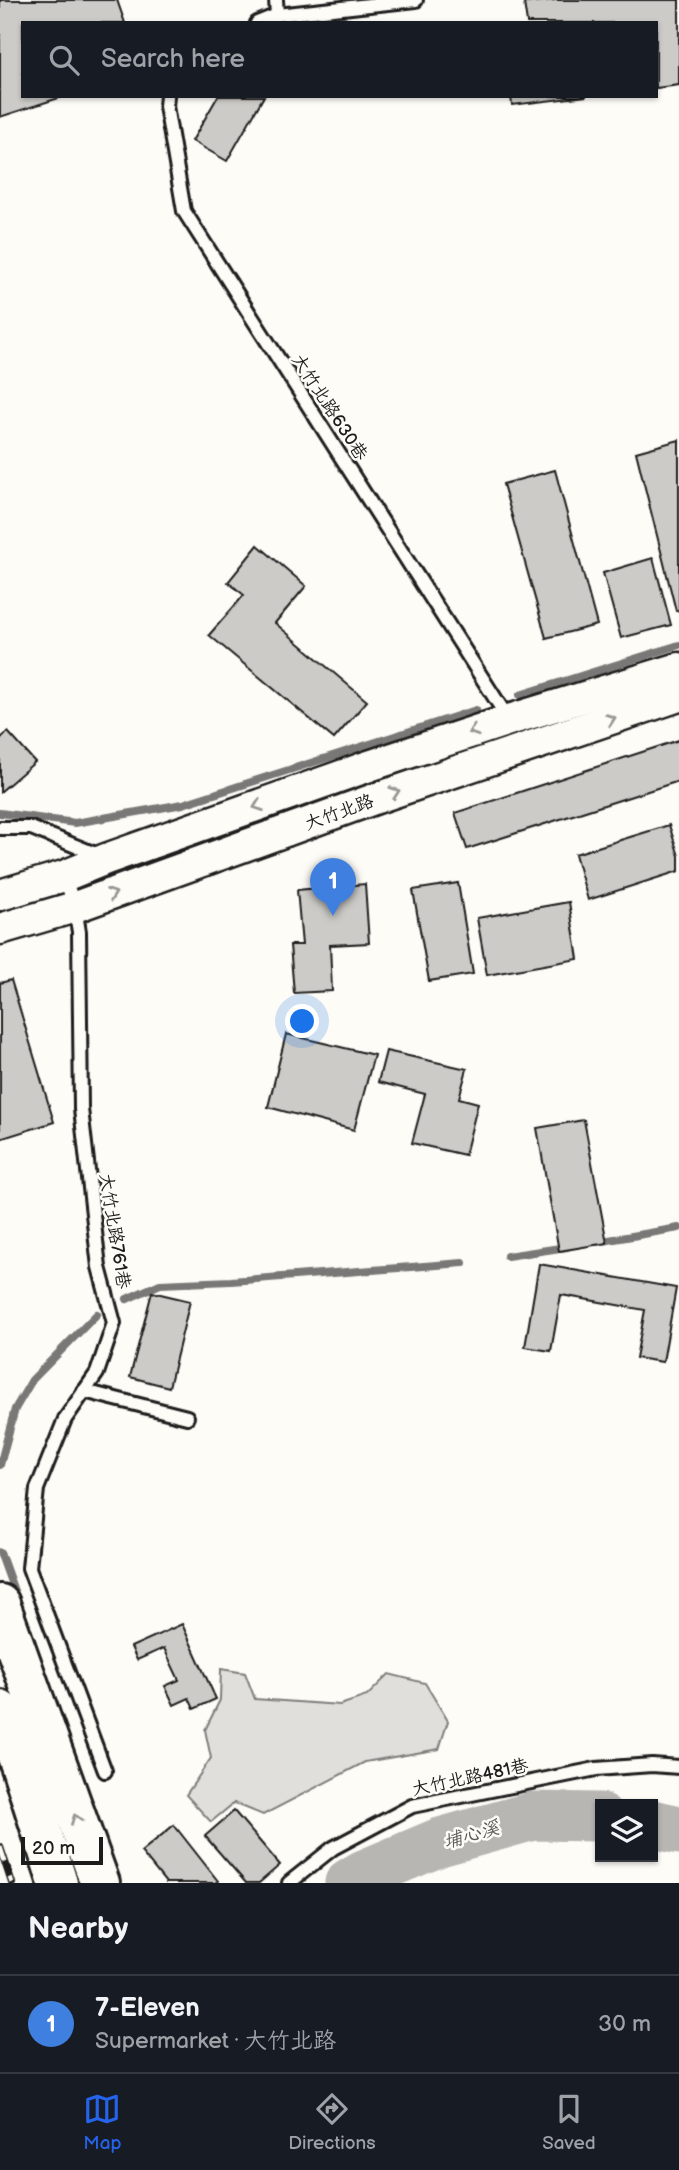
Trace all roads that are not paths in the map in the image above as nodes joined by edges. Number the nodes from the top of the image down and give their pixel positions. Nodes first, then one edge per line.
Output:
1 (276, 0) edge
2 (416, 0) edge
3 (276, 15) junction
4 (262, 21) edge
5 (167, 98) edge
6 (679, 668) edge
7 (679, 696) edge
8 (509, 720) junction
9 (0, 828) edge
10 (106, 859) junction
11 (64, 876) junction
12 (0, 895) edge
13 (75, 907) junction
14 (0, 929) edge
15 (84, 1391) junction
16 (187, 1417) dead end
17 (0, 1604) edge
18 (0, 1710) edge
19 (679, 1767) edge
20 (105, 1770) dead end
21 (58, 1883) edge
22 (100, 1883) edge
23 (289, 1883) edge

1 - 3 lane
2 - 3 lane
3 - 4 lane
5 - 8 lane, 大竹北路630巷
6 - 8 street, 大竹北路
13 -> 7 street, 大竹北路
8 -> 10 street, 大竹北路
9 - 10 lane
10 - 11 street, 大竹北路
11 - 12 street, 大竹北路
11 - 13 lane, 大竹北路761巷
13 - 14 street, 大竹北路
13 - 15 lane, 大竹北路761巷
15 - 16 lane
15 - 20 lane, 大竹北路761巷
22 -> 17 main road
18 - 21 main road
19 - 23 lane, 大竹北路481巷

